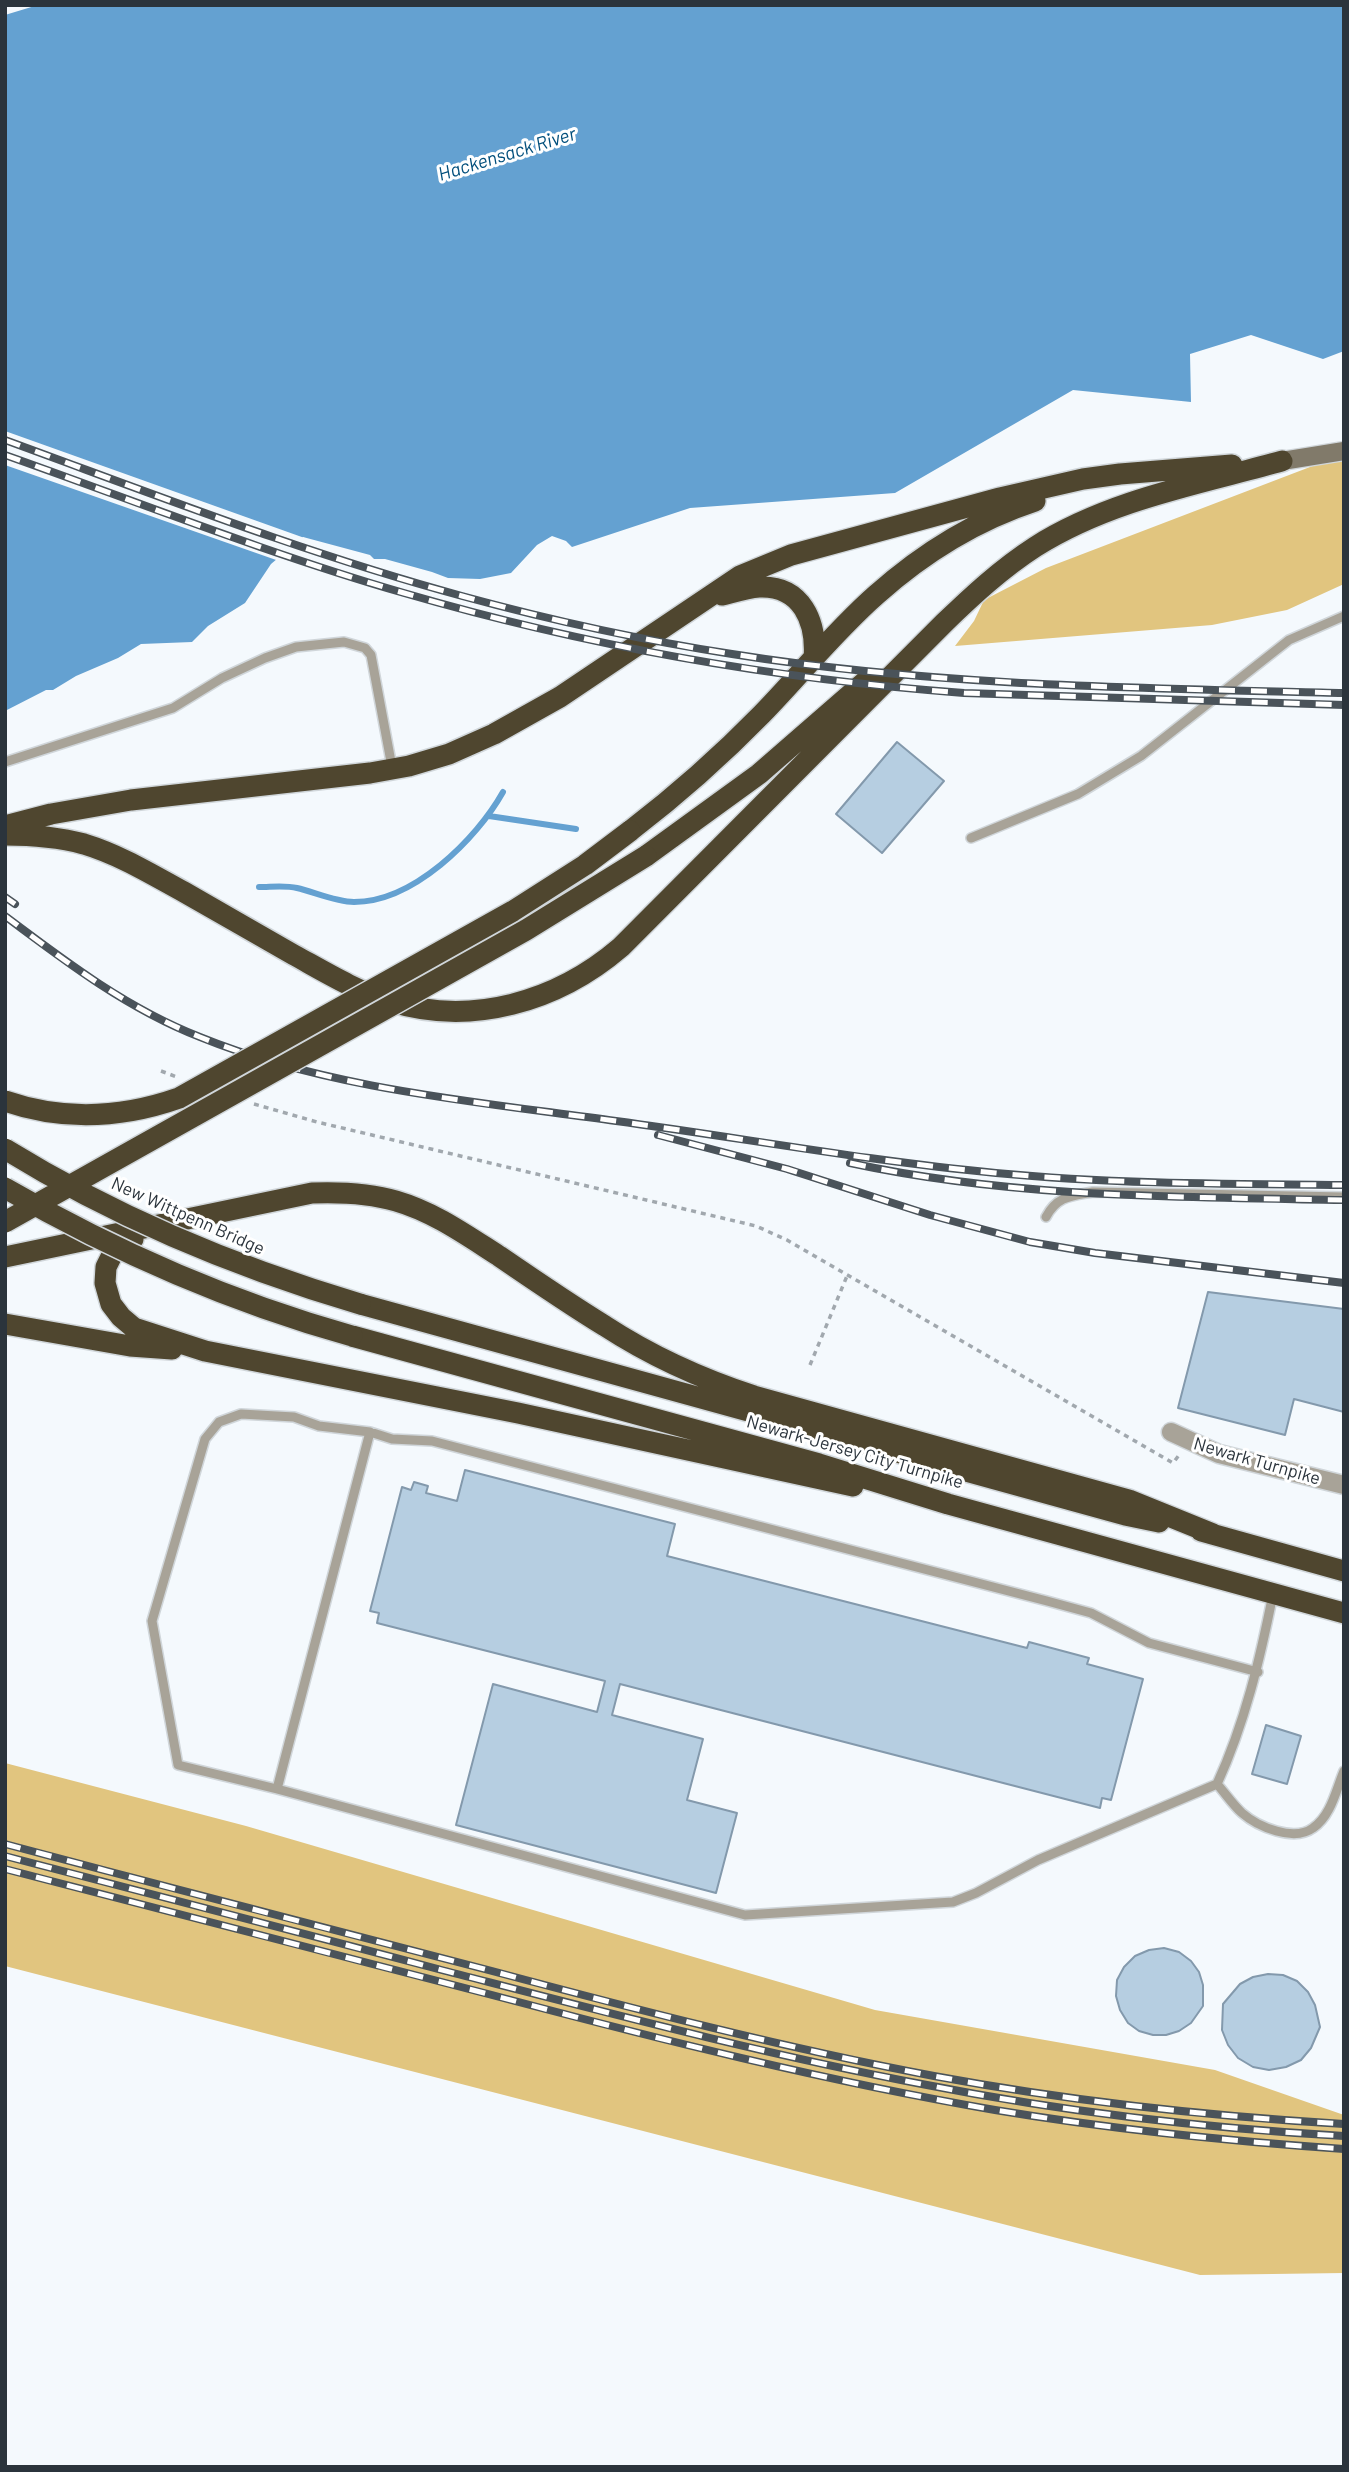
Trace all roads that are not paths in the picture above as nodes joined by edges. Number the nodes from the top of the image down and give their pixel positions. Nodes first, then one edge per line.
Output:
1 (1344, 451) edge
2 (1282, 461) junction
3 (982, 586) junction
4 (706, 599) junction
5 (1344, 616) edge
6 (814, 659) junction
7 (5, 762) edge
8 (392, 769) junction
9 (5, 826) edge
10 (5, 835) edge
11 (971, 838) dead end
12 (5, 1101) edge
13 (5, 1149) edge
14 (5, 1188) edge
15 (1344, 1197) edge
16 (1046, 1217) dead end
17 (192, 1219) junction
18 (5, 1222) edge
19 (5, 1257) edge
20 (360, 1304) joint
21 (5, 1324) edge
22 (205, 1351) junction
23 (370, 1432) junction
24 (1171, 1432) dead end
25 (1344, 1485) edge
26 (947, 1504) junction
27 (1213, 1534) junction
28 (1344, 1571) edge
29 (1273, 1592) junction
30 (1344, 1613) edge
31 (1258, 1672) junction
32 (1344, 1771) edge
33 (1217, 1784) junction
34 (277, 1789) junction

1 - 2 main road
2 - 3 highway
2 - 4 highway
2 - 6 highway
3 - 10 highway
3 - 18 highway, bridge
4 - 6 highway
4 - 8 highway
5 - 11 lane
6 - 12 highway, bridge
7 - 8 lane
8 - 9 highway
13 - 20 highway, New Wittpenn Bridge, bridge
14 - 26 highway, Newark-Jersey City Turnpike, bridge
15 - 16 lane
17 - 19 highway
17 - 22 highway
17 - 27 highway
20 - 27 highway, Newark-Jersey City Turnpike
21 - 22 highway
22 - 26 highway
23 - 31 lane
23 - 34 lane
23 - 34 lane
24 - 25 street, Newark Turnpike
26 - 29 highway, Newark-Jersey City Turnpike
27 - 28 highway, Newark-Jersey City Turnpike
29 - 30 highway, Newark-Jersey City Turnpike
29 - 31 lane
31 - 33 lane
32 - 33 lane
33 - 34 lane

